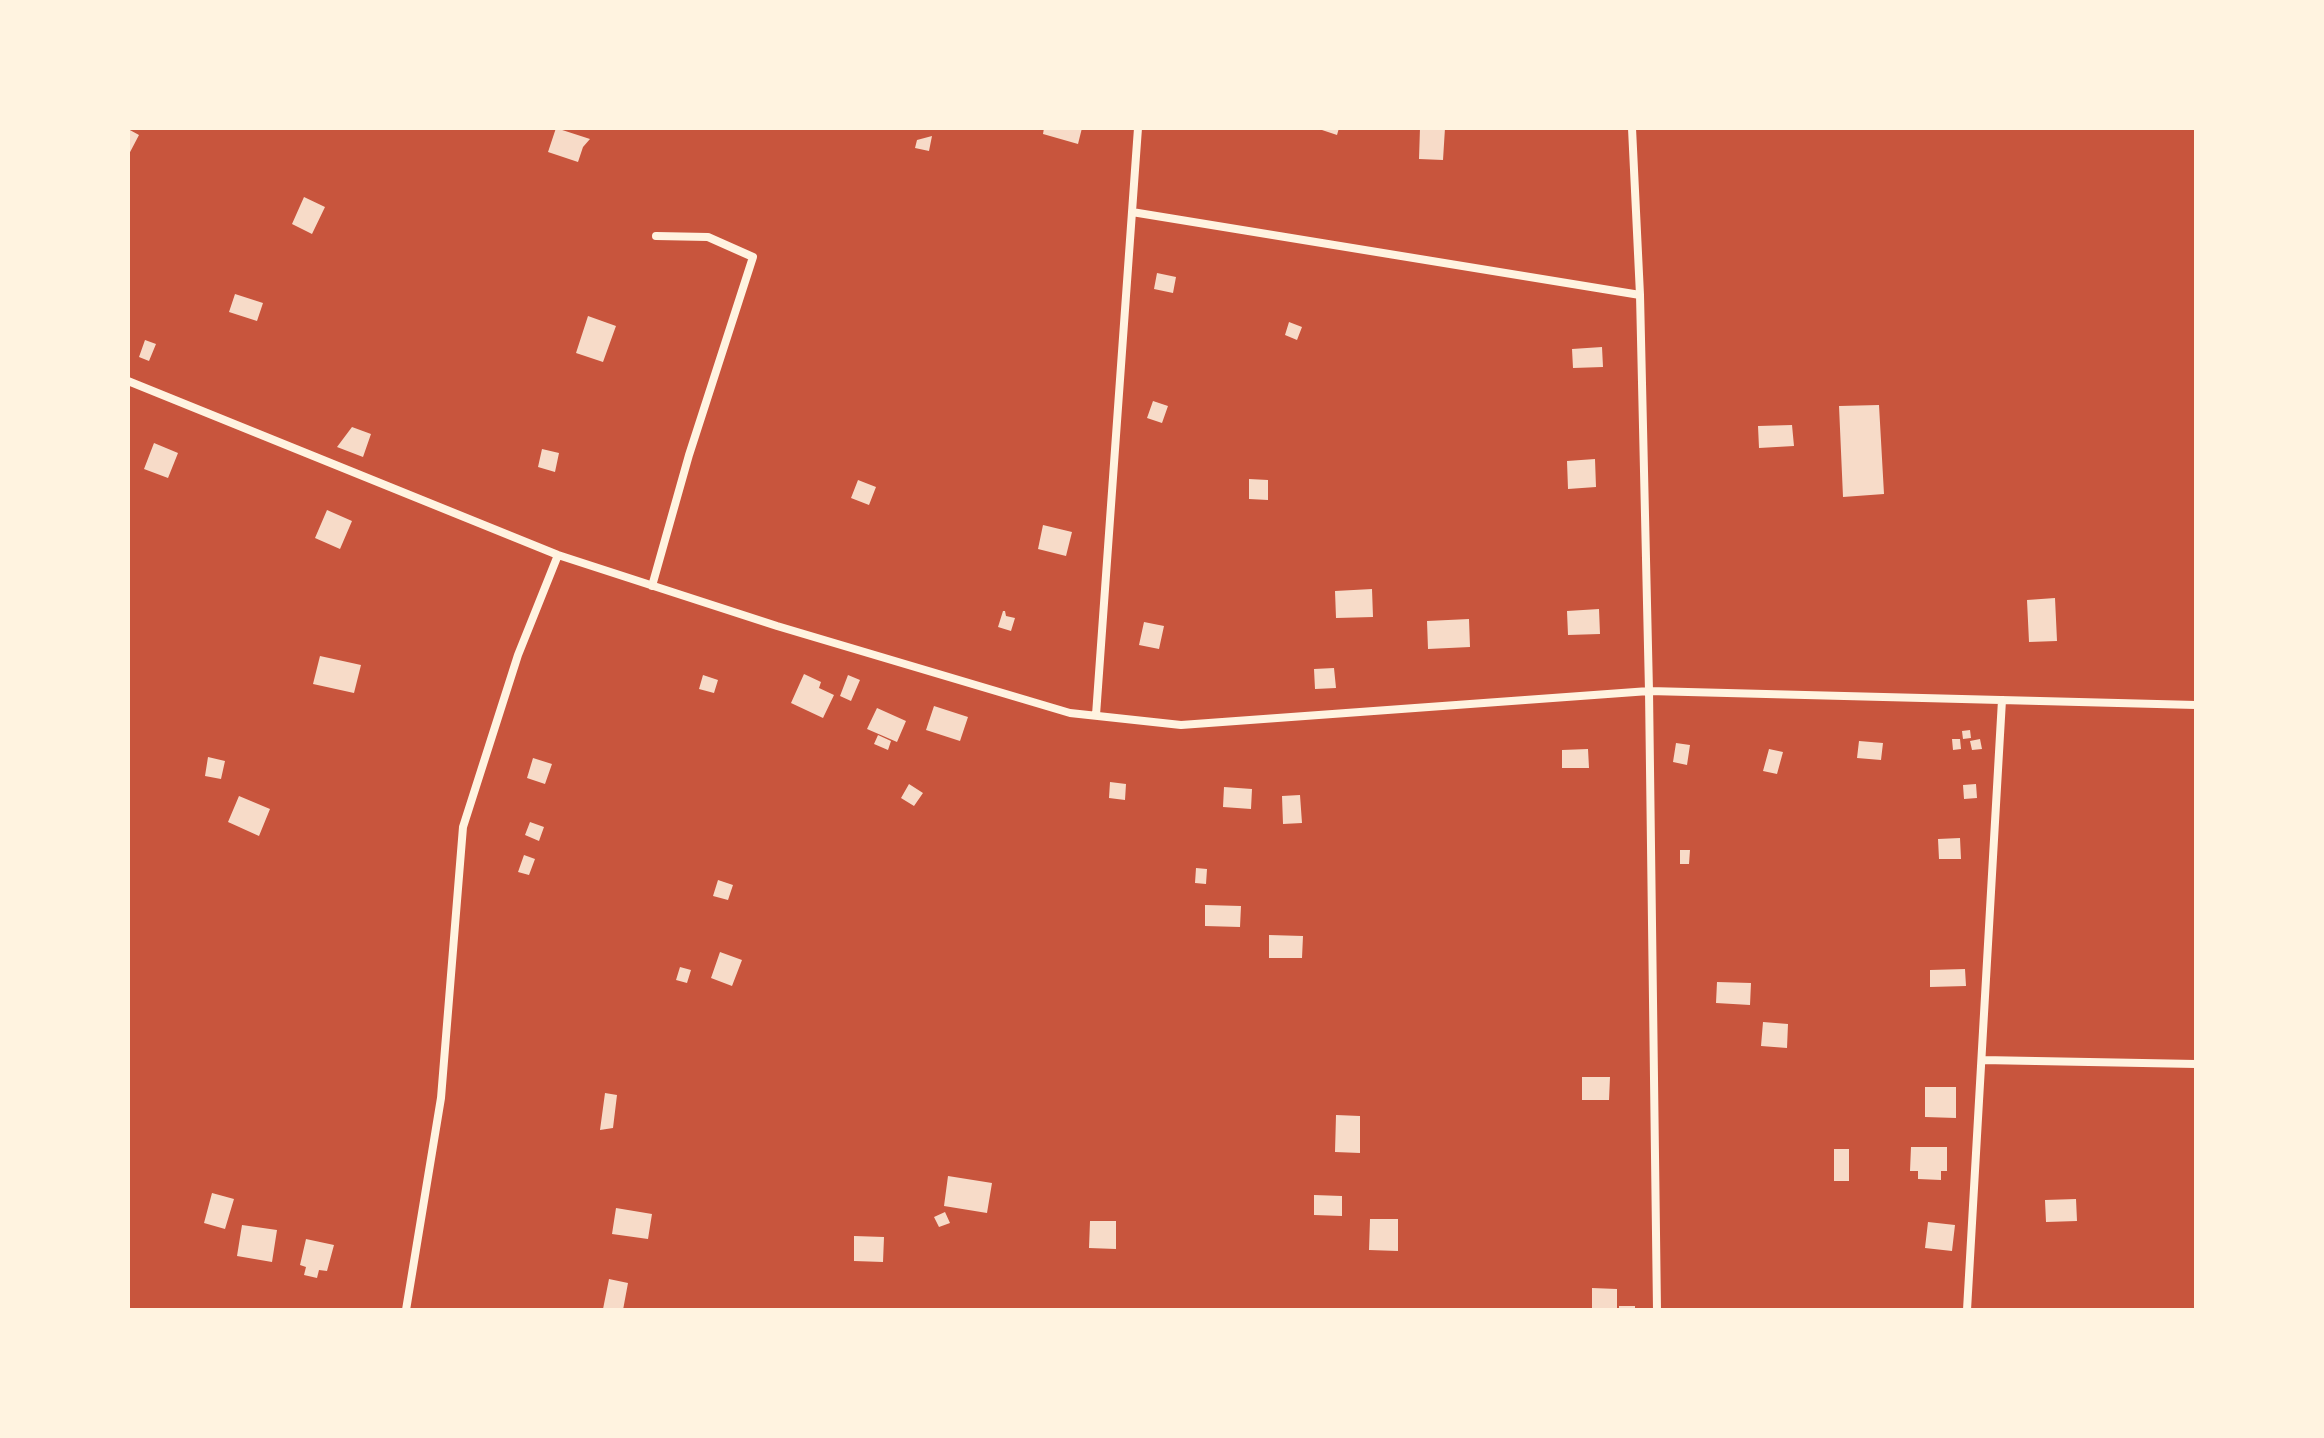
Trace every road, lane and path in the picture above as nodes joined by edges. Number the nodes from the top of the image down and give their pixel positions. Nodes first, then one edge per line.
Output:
1 (1138, 128) edge
2 (1632, 128) edge
3 (1132, 212) junction
4 (656, 236) dead end
5 (1640, 295) junction
6 (128, 381) edge
7 (558, 555) junction
8 (652, 586) junction
9 (1649, 691) junction
10 (2002, 700) junction
11 (2196, 705) edge
12 (1096, 715) junction
13 (1982, 1060) junction
14 (2196, 1064) edge
15 (406, 1310) edge
16 (1657, 1310) edge
17 (1967, 1310) edge

1 - 3 street
2 - 5 street
3 - 5 street
3 - 12 street
4 - 8 street
5 - 9 street
6 - 7 street
7 - 8 street
7 - 15 street
8 - 12 street
9 - 10 street
9 - 12 street
9 - 16 street
10 - 11 street
10 - 13 street
13 - 14 street
13 - 17 street

